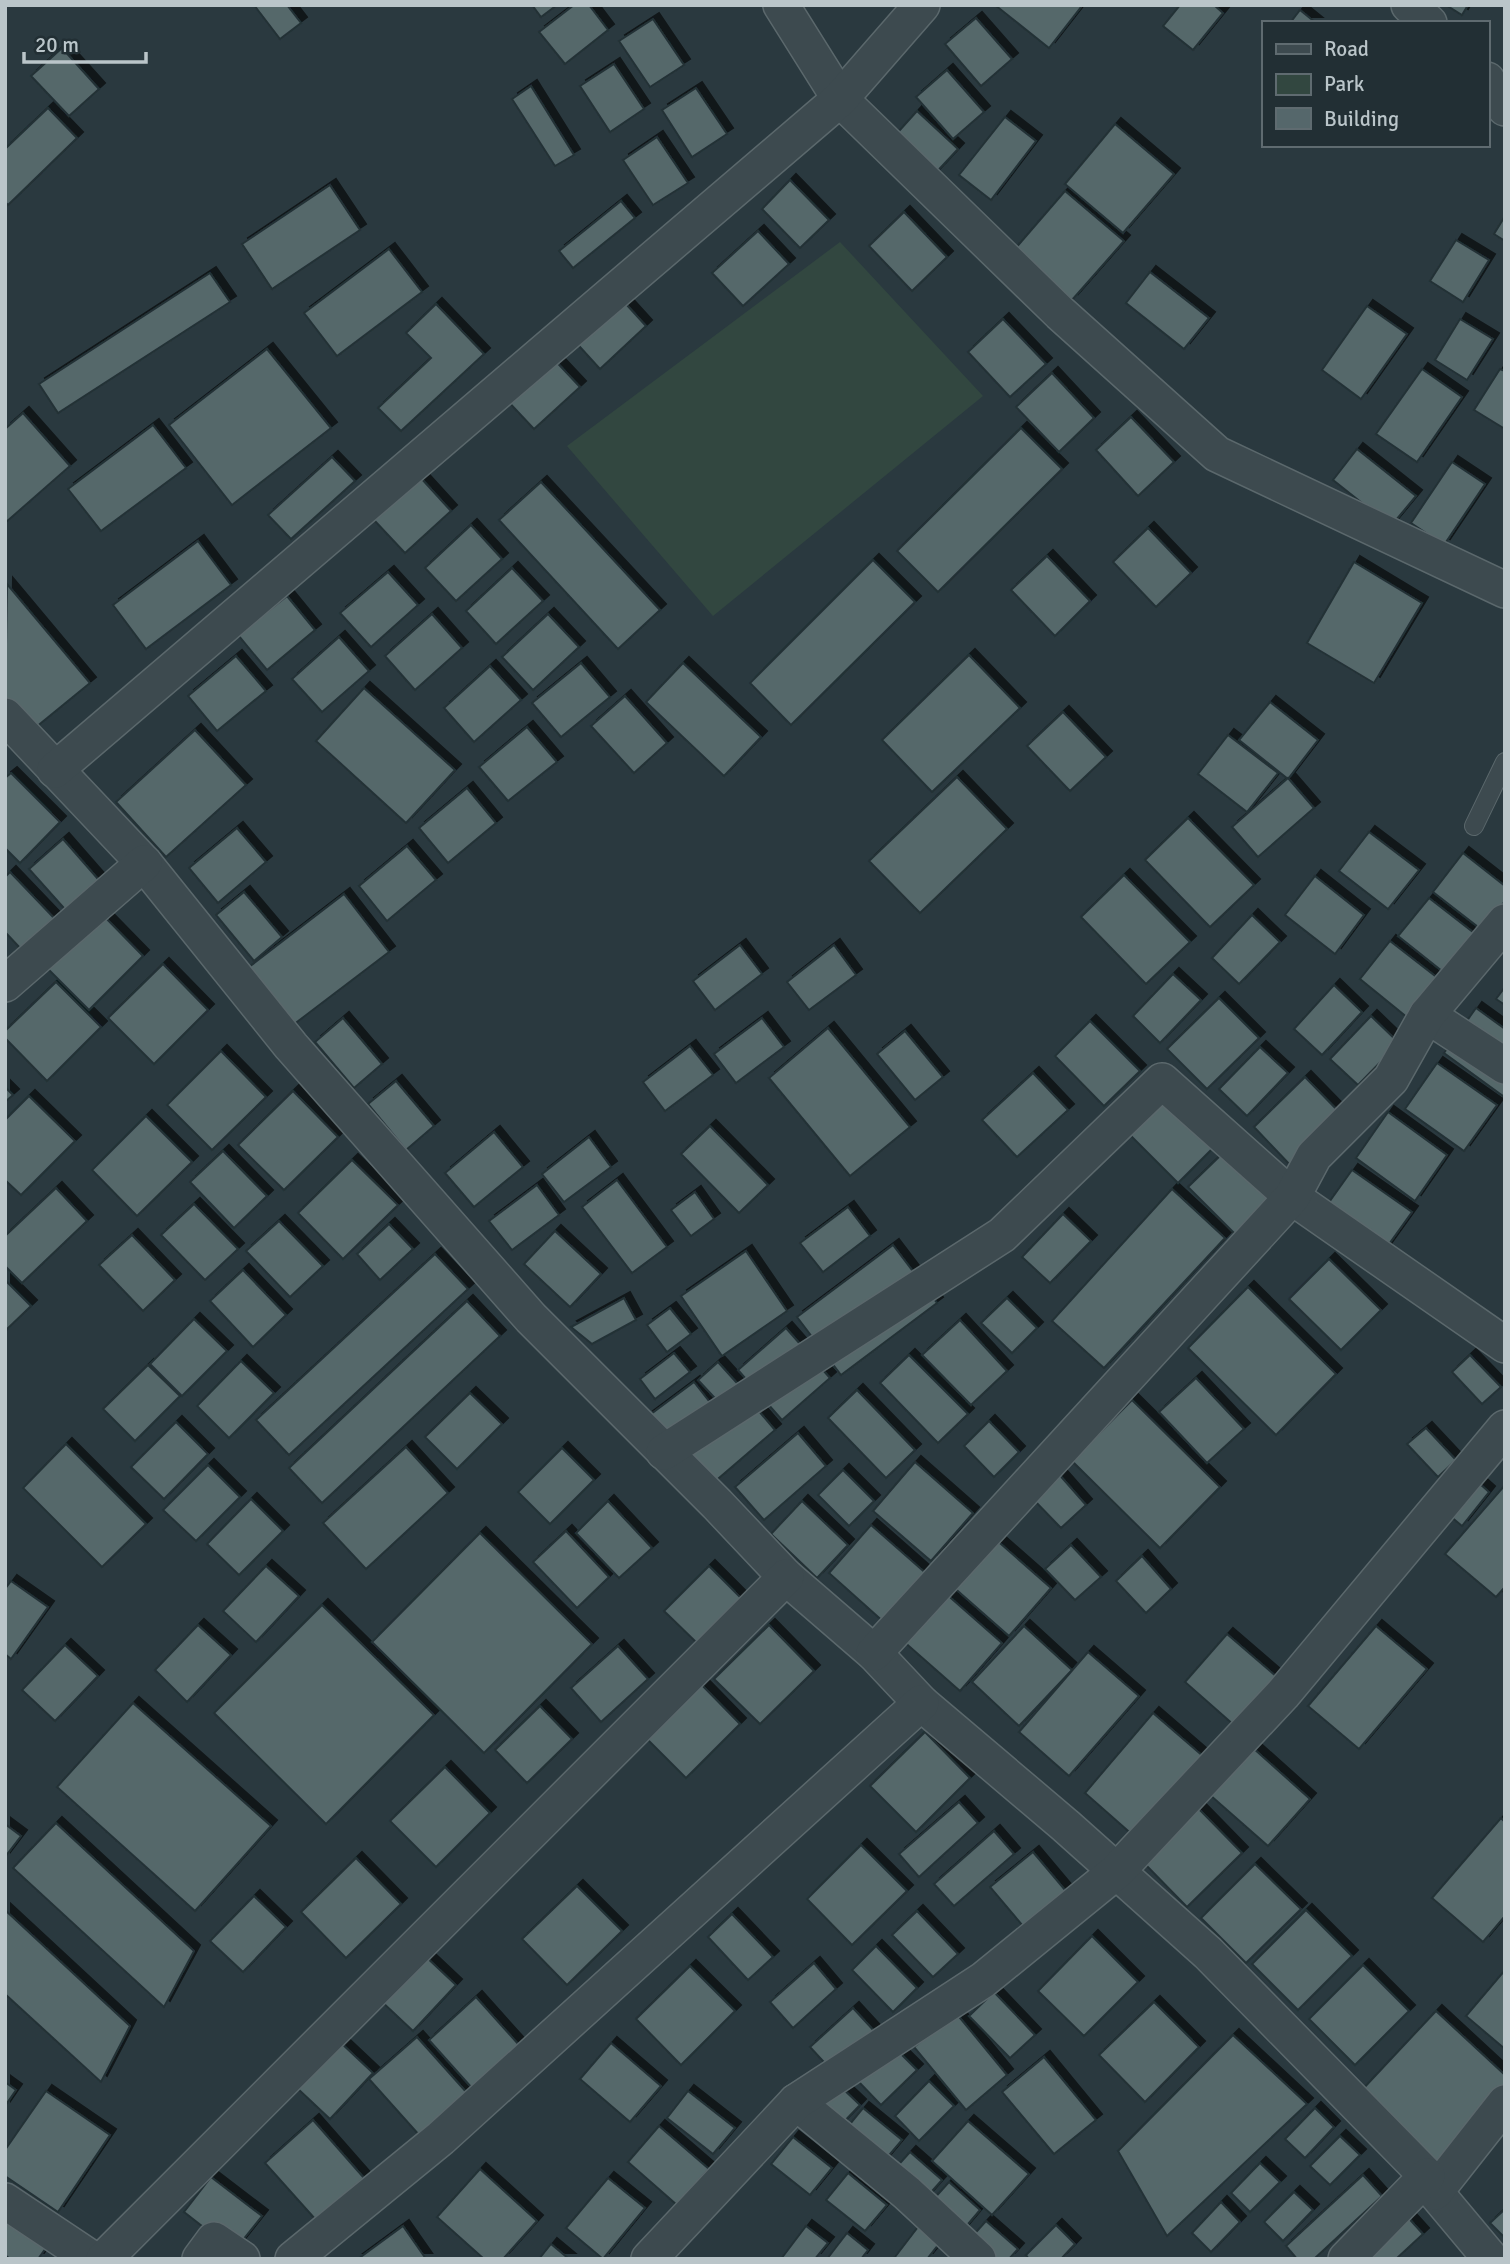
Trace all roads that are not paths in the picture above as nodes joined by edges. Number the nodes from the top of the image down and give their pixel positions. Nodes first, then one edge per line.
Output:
1 (781, 5) edge
2 (922, 5) edge
3 (1409, 5) edge
4 (1427, 21) edge
5 (1489, 83) edge
6 (840, 99) junction
7 (1505, 108) edge
8 (1505, 590) edge
9 (5, 716) edge
10 (1505, 762) edge
11 (55, 771) junction
12 (1474, 826) dead end
13 (144, 863) junction
14 (1505, 922) edge
15 (5, 984) edge
16 (1427, 1016) junction
17 (1505, 1066) edge
18 (1292, 1197) junction
19 (1505, 1345) edge
20 (1505, 1428) edge
21 (664, 1452) junction
22 (786, 1577) junction
23 (874, 1653) junction
24 (921, 1703) junction
25 (1117, 1871) junction
26 (796, 2102) junction
27 (1505, 2103) edge
28 (1431, 2184) junction
29 (5, 2201) edge
30 (92, 2259) edge
31 (104, 2259) edge
32 (200, 2259) edge
33 (242, 2259) edge
34 (293, 2259) edge
35 (649, 2259) edge
36 (978, 2259) edge
37 (1346, 2259) edge
38 (1491, 2259) edge

1 - 6 street
2 - 6 street
3 - 4 street
5 - 7 street
6 - 8 street
6 - 11 street
9 - 11 street
10 - 12 lane
11 - 13 street
13 - 15 street
13 - 21 street
14 - 16 street
16 - 17 street
16 - 18 street
18 - 19 street
18 - 21 street
18 - 23 street
20 - 25 street
21 - 22 street
22 - 23 street
22 - 31 street
23 - 24 street
24 - 25 street
24 - 34 street
25 - 26 street
25 - 28 street
26 - 35 street
26 - 36 street
27 - 28 street
28 - 37 street
28 - 38 street
29 - 30 street
32 - 33 street

